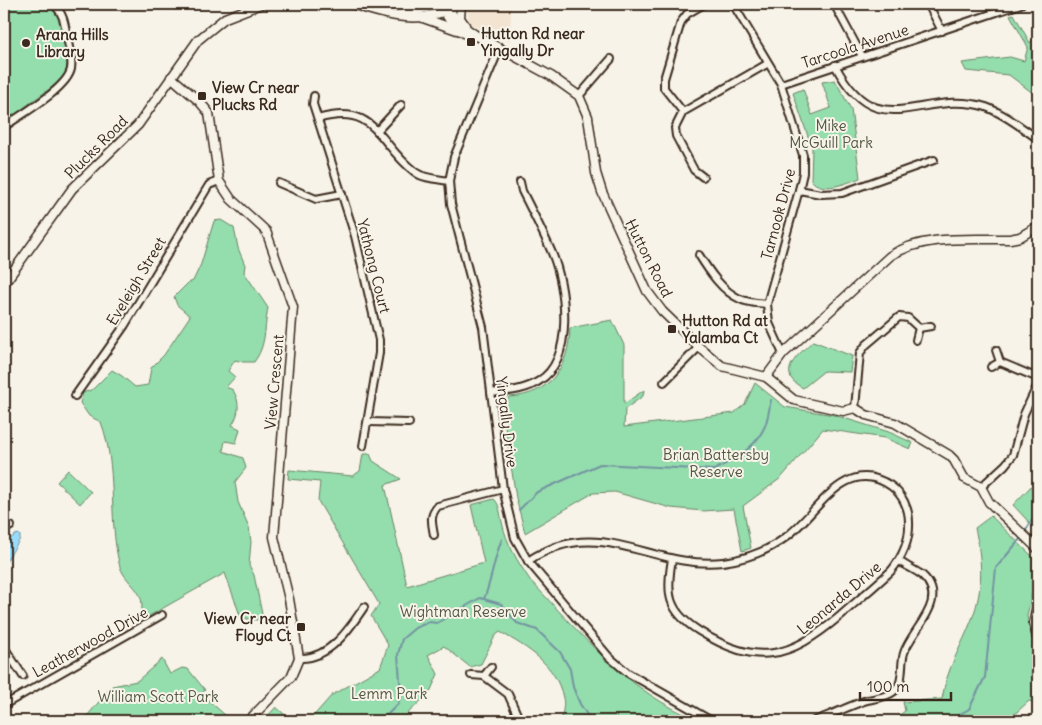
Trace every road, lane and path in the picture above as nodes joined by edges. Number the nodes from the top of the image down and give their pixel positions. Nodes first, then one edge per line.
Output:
1 (53, 4) edge
2 (261, 4) edge
3 (352, 4) edge
4 (458, 4) edge
5 (462, 4) edge
6 (704, 4) edge
7 (733, 4) edge
8 (834, 4) edge
9 (928, 4) edge
10 (1022, 4) edge
11 (444, 7) edge
12 (397, 15) junction
13 (422, 18) junction
14 (463, 29) junction
15 (942, 31) junction
16 (500, 47) junction
17 (862, 56) junction
18 (611, 59) dead end
19 (767, 64) junction
20 (835, 65) junction
21 (171, 77) junction
22 (781, 84) junction
23 (314, 96) dead end
24 (579, 96) junction
25 (401, 105) dead end
26 (682, 112) junction
27 (318, 118) junction
28 (4, 126) edge
29 (377, 131) junction
30 (1038, 139) edge
31 (934, 160) dead end
32 (703, 177) dead end
33 (219, 181) junction
34 (449, 181) junction
35 (520, 182) dead end
36 (279, 183) dead end
37 (799, 190) junction
38 (342, 194) junction
39 (1038, 226) edge
40 (699, 255) dead end
41 (4, 284) edge
42 (768, 304) junction
43 (931, 326) dead end
44 (919, 328) junction
45 (916, 340) dead end
46 (699, 347) junction
47 (996, 350) dead end
48 (784, 354) junction
49 (1000, 362) junction
50 (991, 367) dead end
51 (766, 376) junction
52 (1038, 378) edge
53 (664, 382) dead end
54 (1038, 384) edge
55 (491, 393) junction
56 (75, 396) dead end
57 (855, 408) junction
58 (369, 422) junction
59 (409, 423) dead end
60 (363, 446) dead end
61 (982, 487) junction
62 (504, 489) junction
63 (11, 526) dead end
64 (4, 530) edge
65 (434, 535) dead end
66 (1038, 549) edge
67 (672, 559) junction
68 (528, 561) junction
69 (899, 561) junction
70 (1038, 598) edge
71 (364, 607) dead end
72 (162, 615) dead end
73 (1038, 643) edge
74 (4, 647) edge
75 (299, 658) junction
76 (491, 667) dead end
77 (471, 675) dead end
78 (23, 676) dead end
79 (484, 676) junction
80 (4, 705) edge
81 (257, 713) junction
82 (248, 721) edge
83 (252, 721) edge
84 (520, 721) edge
85 (712, 721) edge
86 (814, 721) edge

1 - 28 street
2 - 21 street, Plucks Road
3 - 12 street
4 - 11 street
5 - 14 street
6 - 26 street
7 - 19 street, Tarnook Drive
8 - 17 street
9 - 15 street
10 - 15 street, Tarcoola Avenue
11 - 12 street
11 - 13 street
11 - 14 street
12 - 13 street
13 - 14 street
14 - 16 street
15 - 17 street, Tarcoola Avenue
16 - 24 street
16 - 34 street, Yingally Drive
17 - 20 street, Tarcoola Avenue
18 - 24 street
19 - 22 street, Tarnook Drive
19 - 26 street
20 - 22 street, Tarcoola Avenue
20 - 30 street
21 - 33 street, View Crescent
21 - 41 street, Plucks Road
22 - 37 street, Tarnook Drive
23 - 27 street, Yathong Court
24 - 46 street, Hutton Road
25 - 29 street
26 - 32 street
27 - 29 street
27 - 38 street, Yathong Court
29 - 34 street
31 - 37 street
33 - 56 street, Eveleigh Street
33 - 75 street, View Crescent
34 - 55 street, Yingally Drive
35 - 55 street
36 - 38 street
37 - 42 street, Tarnook Drive
38 - 58 street, Yathong Court
39 - 48 street
40 - 42 street
42 - 48 street, Tarnook Drive
43 - 44 street
44 - 45 street
44 - 57 street
46 - 51 street, Hutton Road
46 - 53 street
47 - 49 street
48 - 51 street
49 - 50 street
49 - 52 street
51 - 57 street
54 - 61 street
55 - 62 street, Yingally Drive
57 - 61 street
58 - 59 street
58 - 60 street, Yathong Court
61 - 66 street
62 - 65 street
62 - 68 street, Yingally Drive
63 - 64 street
67 - 68 street, Leonarda Drive
67 - 69 street, Leonarda Drive
67 - 69 street, Leonarda Drive
68 - 85 street, Yingally Drive
69 - 86 street
70 - 73 street
71 - 75 street
72 - 80 street, Leatherwood Drive
74 - 78 street
75 - 81 street
76 - 79 street
77 - 79 street
79 - 84 street
81 - 82 street
81 - 83 street

